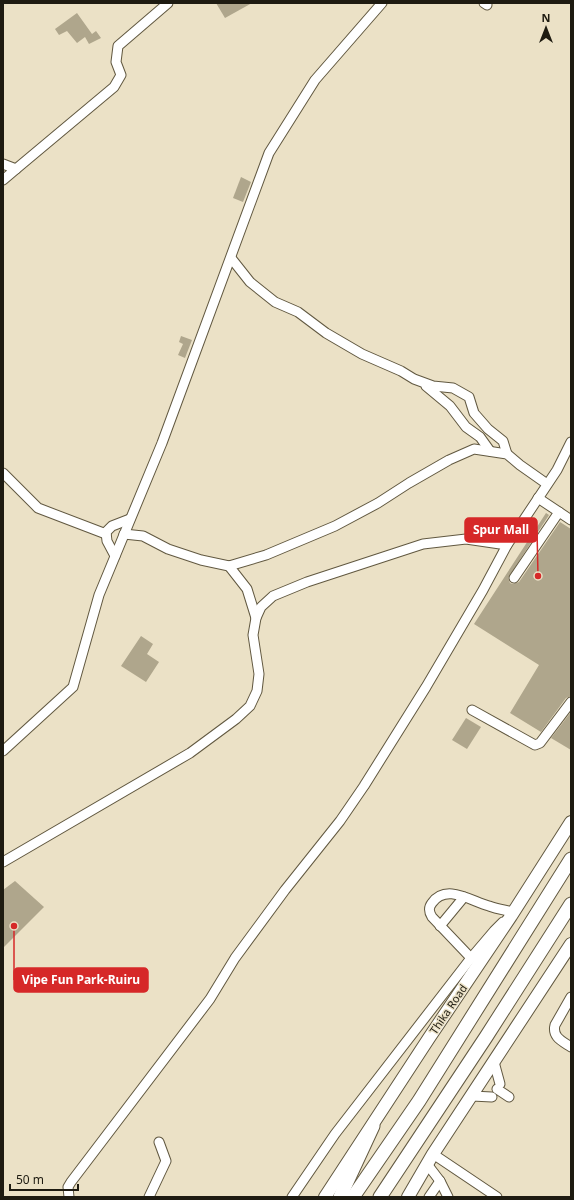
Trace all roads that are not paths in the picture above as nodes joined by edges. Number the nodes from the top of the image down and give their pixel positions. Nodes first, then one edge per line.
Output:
1 (168, 3) edge
2 (382, 3) edge
3 (3, 164) edge
4 (16, 169) junction
5 (3, 180) edge
6 (231, 258) junction
7 (422, 382) junction
8 (571, 442) edge
9 (490, 452) junction
10 (507, 454) junction
11 (3, 474) edge
12 (547, 484) junction
13 (538, 498) junction
14 (559, 512) junction
15 (130, 519) junction
16 (571, 520) edge
17 (106, 534) junction
18 (124, 534) junction
19 (507, 545) junction
20 (115, 556) junction
21 (229, 566) junction
22 (514, 578) dead end
23 (256, 618) junction
24 (571, 702) edge
25 (472, 710) dead end
26 (3, 751) edge
27 (571, 822) edge
28 (571, 859) edge
29 (3, 862) edge
30 (464, 897) junction
31 (571, 904) edge
32 (512, 914) junction
33 (440, 926) junction
34 (571, 944) edge
35 (471, 958) junction
36 (571, 997) edge
37 (571, 1047) edge
38 (494, 1062) junction
39 (496, 1090) junction
40 (472, 1096) junction
41 (509, 1097) dead end
42 (373, 1126) junction
43 (159, 1142) dead end
44 (430, 1159) junction
45 (440, 1181) junction
46 (69, 1197) edge
47 (149, 1197) edge
48 (292, 1197) edge
49 (326, 1197) edge
50 (340, 1197) edge
51 (352, 1197) edge
52 (380, 1197) edge
53 (408, 1197) edge
54 (429, 1197) edge
55 (448, 1197) edge
56 (497, 1197) edge

1 - 4 street
2 - 6 street
3 - 4 street
4 - 5 street
6 - 7 street
6 - 15 street
7 - 9 street
7 - 10 street
8 - 12 street
9 - 10 street
9 - 21 street
10 - 12 street
11 - 17 street
12 - 13 street
13 - 14 street
13 - 19 street
14 - 16 street
14 - 22 street
15 - 17 street
15 - 18 street
17 - 20 street
18 - 20 street
18 - 21 street
19 - 23 street
19 - 46 street
20 - 26 street
21 - 23 street
23 - 29 street
24 - 25 street
27 - 32 main road, Thika Road
28 - 51 highway
30 - 32 street
30 - 33 street
30 - 33 street
31 - 52 highway
32 - 35 street
32 - 42 main road, Thika Road
33 - 35 street
34 - 38 main road
35 - 48 street
36 - 37 street
38 - 39 street
38 - 40 main road
39 - 40 street
39 - 41 street
40 - 44 main road
42 - 49 main road, Thika Road
42 - 50 highway
43 - 47 street
44 - 45 street
44 - 53 main road
44 - 56 street
45 - 54 street
45 - 55 street

